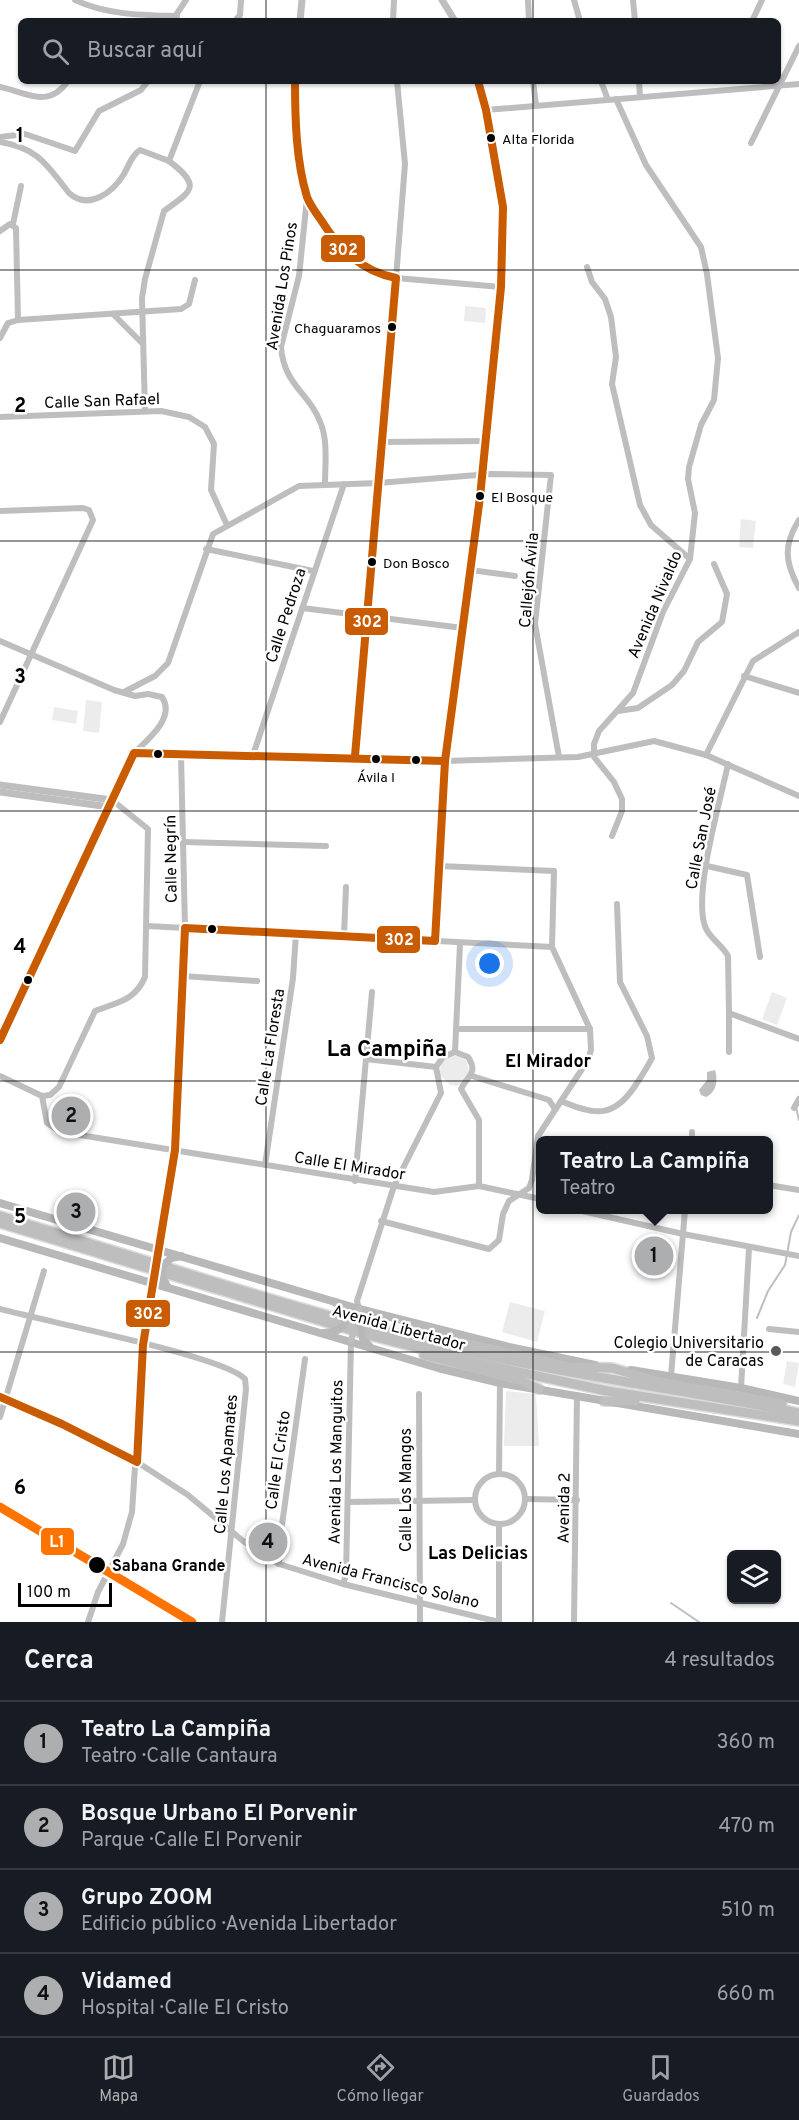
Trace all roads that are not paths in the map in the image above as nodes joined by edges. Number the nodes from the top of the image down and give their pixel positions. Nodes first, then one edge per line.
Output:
1 (75, 0) edge
2 (186, 0) edge
3 (241, 0) edge
4 (302, 0) edge
5 (394, 0) edge
6 (442, 0) edge
7 (528, 0) edge
8 (574, 0) edge
9 (633, 0) edge
10 (762, 0) edge
11 (93, 4) edge
12 (127, 17) edge
13 (151, 18) edge
14 (176, 18) edge
15 (238, 18) edge
16 (300, 18) edge
17 (393, 18) edge
18 (453, 18) edge
19 (529, 18) edge
20 (579, 18) edge
21 (634, 18) edge
22 (753, 18) edge
23 (799, 46) edge
24 (781, 80) edge
25 (66, 84) edge
26 (146, 84) edge
27 (199, 84) edge
28 (295, 84) edge
29 (397, 84) edge
30 (479, 84) edge
31 (533, 84) edge
32 (602, 84) edge
33 (639, 84) edge
34 (733, 84) edge
35 (779, 84) junction
36 (799, 84) edge
37 (0, 87) edge
38 (640, 97) junction
39 (616, 99) junction
40 (608, 100) junction
41 (536, 105) junction
42 (486, 110) junction
43 (0, 137) edge
44 (0, 142) edge
45 (751, 142) dead end
46 (170, 161) junction
47 (21, 186) dead end
48 (308, 198) junction
49 (13, 224) junction
50 (0, 231) edge
51 (587, 267) dead end
52 (396, 278) junction
53 (195, 280) dead end
54 (501, 287) junction
55 (142, 311) junction
56 (113, 314) junction
57 (18, 320) junction
58 (0, 338) edge
59 (144, 344) junction
60 (145, 411) junction
61 (0, 417) edge
62 (486, 441) junction
63 (382, 442) junction
64 (483, 475) junction
65 (378, 483) junction
66 (326, 484) junction
67 (344, 484) junction
68 (0, 511) edge
69 (799, 520) edge
70 (226, 525) junction
71 (206, 549) junction
72 (690, 559) junction
73 (714, 564) dead end
74 (470, 570) junction
75 (313, 571) junction
76 (515, 576) dead end
77 (799, 588) edge
78 (302, 608) junction
79 (365, 616) junction
80 (463, 628) junction
81 (799, 632) edge
82 (0, 641) edge
83 (32, 655) junction
84 (744, 676) junction
85 (124, 692) junction
86 (799, 693) edge
87 (618, 711) junction
88 (0, 722) edge
89 (134, 753) junction
90 (594, 754) junction
91 (181, 755) junction
92 (253, 755) junction
93 (706, 755) junction
94 (355, 756) junction
95 (558, 757) junction
96 (446, 760) junction
97 (728, 764) junction
98 (0, 785) edge
99 (0, 792) edge
100 (799, 796) edge
101 (111, 803) junction
102 (612, 836) dead end
103 (183, 842) junction
104 (326, 846) dead end
105 (439, 866) junction
106 (707, 866) junction
107 (346, 887) dead end
108 (617, 904) dead end
109 (147, 926) junction
110 (185, 928) junction
111 (296, 933) junction
112 (344, 934) junction
113 (435, 941) junction
114 (460, 944) junction
115 (552, 947) junction
116 (760, 957) dead end
117 (183, 976) junction
118 (258, 981) dead end
119 (372, 992) dead end
120 (729, 1013) junction
121 (456, 1029) junction
122 (590, 1029) junction
123 (799, 1039) edge
124 (0, 1040) edge
125 (455, 1052) junction
126 (729, 1052) dead end
127 (366, 1059) junction
128 (436, 1067) junction
129 (0, 1076) edge
130 (472, 1076) junction
131 (42, 1096) junction
132 (799, 1099) edge
133 (561, 1101) junction
134 (794, 1108) dead end
135 (555, 1109) junction
136 (692, 1131) dead end
137 (538, 1136) edge
138 (692, 1136) edge
139 (175, 1150) junction
140 (536, 1151) edge
141 (265, 1165) junction
142 (356, 1181) junction
143 (394, 1186) junction
144 (479, 1186) junction
145 (773, 1186) edge
146 (799, 1190) edge
147 (521, 1193) junction
148 (536, 1198) edge
149 (0, 1203) edge
150 (599, 1214) edge
151 (685, 1214) edge
152 (0, 1216) edge
153 (381, 1221) junction
154 (0, 1223) edge
155 (683, 1234) junction
156 (0, 1238) edge
157 (749, 1248) junction
158 (157, 1250) junction
159 (182, 1256) junction
160 (799, 1256) edge
161 (44, 1271) dead end
162 (153, 1282) junction
163 (166, 1286) junction
164 (335, 1302) junction
165 (0, 1309) edge
166 (359, 1309) junction
167 (378, 1314) junction
168 (31, 1318) junction
169 (769, 1329) dead end
170 (381, 1330) junction
171 (799, 1332) edge
172 (324, 1333) junction
173 (368, 1335) junction
174 (351, 1341) junction
175 (143, 1345) junction
176 (370, 1347) junction
177 (305, 1359) dead end
178 (612, 1368) junction
179 (671, 1376) junction
180 (500, 1383) junction
181 (741, 1388) junction
182 (539, 1389) junction
183 (419, 1394) dead end
184 (577, 1395) junction
185 (3, 1398) edge
186 (604, 1401) junction
187 (799, 1401) edge
188 (799, 1411) edge
189 (0, 1417) edge
190 (799, 1423) edge
191 (799, 1434) edge
192 (137, 1462) junction
193 (499, 1474) junction
194 (525, 1499) junction
195 (474, 1500) junction
196 (577, 1500) junction
197 (419, 1501) junction
198 (348, 1502) junction
199 (499, 1524) junction
200 (233, 1532) junction
201 (279, 1564) junction
202 (343, 1584) junction
203 (419, 1602) junction
204 (88, 1622) edge
205 (222, 1622) edge
206 (420, 1622) edge
207 (499, 1622) edge
208 (574, 1622) edge

1 - 11 street
2 - 14 street
3 - 15 street
4 - 16 street
5 - 17 street
6 - 18 street
7 - 19 street
8 - 20 street
9 - 21 street
10 - 22 street
11 - 12 street
12 - 13 street
23 - 24 street
25 - 37 street
26 - 43 street
27 - 46 street
28 - 48 street, Avenida Los Pinos
29 - 52 street
30 - 42 street
31 - 41 street
32 - 40 street
33 - 38 street
34 - 35 street
34 - 38 street
35 - 36 street
35 - 45 street
38 - 39 street
39 - 40 street
39 - 72 street, Avenida Nivaldo
40 - 41 street
41 - 42 street
42 - 54 street
44 - 46 street
46 - 55 street
47 - 49 street
48 - 52 street
48 - 66 street, Avenida Los Pinos
49 - 50 street
49 - 57 street
51 - 72 street
52 - 54 street
52 - 63 street
53 - 55 street
54 - 62 street
55 - 56 street
55 - 59 street
56 - 57 street
56 - 59 street
57 - 58 street
59 - 60 street
60 - 61 street, Calle San Rafael
60 - 70 street, Calle San Rafael
62 - 63 street
62 - 64 street
63 - 65 street
64 - 65 street
64 - 74 street
64 - 95 street, Callejón Ávila
65 - 67 street
65 - 79 street
66 - 67 street
66 - 70 street
67 - 75 street, Calle Pedroza
68 - 83 street
69 - 77 street
70 - 71 street
71 - 75 street
71 - 85 street
72 - 87 street, Avenida Nivaldo
73 - 87 street
74 - 76 street
74 - 80 street
75 - 78 street, Calle Pedroza
78 - 79 street
78 - 92 street, Calle Pedroza
79 - 80 street
79 - 94 street
80 - 96 street
81 - 84 street
82 - 83 street
83 - 85 street
83 - 88 street
84 - 86 street
84 - 93 street
85 - 89 street
87 - 90 street, Avenida Nivaldo
89 - 91 street
89 - 101 street
90 - 93 street
90 - 95 street
90 - 102 street
91 - 92 street
91 - 103 street, Calle Negrín
92 - 94 street
93 - 97 street
94 - 96 street
95 - 96 street
96 - 105 street
97 - 100 street
97 - 106 street, Calle San José
98 - 101 street
99 - 101 street
101 - 109 street
101 - 124 street
103 - 104 street
103 - 110 street, Calle Negrín
105 - 113 street
105 - 115 street
106 - 116 street
106 - 120 street, Calle San José
107 - 112 street
108 - 133 street
109 - 110 street
109 - 131 street
110 - 111 street
110 - 117 street, Calle Negrín
111 - 112 street
111 - 141 street, Calle La Floresta
112 - 113 street
113 - 114 street
114 - 115 street
114 - 121 street
115 - 122 street
117 - 118 street
117 - 139 street, Calle Negrín
119 - 127 street
120 - 123 street
120 - 126 street, Calle San José
121 - 122 street
121 - 125 street
122 - 133 street
125 - 128 street
125 - 130 street
127 - 128 street
127 - 142 street
128 - 143 street, Avenida Los Manguitos
129 - 131 street
130 - 135 street
130 - 144 street
131 - 139 street, Calle El Mirador
132 - 134 street
133 - 135 street
135 - 137 street
136 - 138 street
139 - 141 street, Calle El Mirador
139 - 158 street, Calle Negrín
140 - 147 street
141 - 142 street, Calle El Mirador
142 - 143 street, Calle El Mirador
143 - 144 street, Calle El Mirador
143 - 153 street, Avenida Los Manguitos
144 - 147 street, Calle El Mirador
145 - 146 street
147 - 148 street, Calle El Mirador
147 - 153 street
149 - 158 main road, Avenida Libertador
150 - 155 street
151 - 155 street
152 - 170 main road, Avenida Libertador
153 - 166 street, Avenida Los Manguitos
154 - 173 main road, Avenida Libertador
155 - 157 street
155 - 179 street
156 - 162 main road, Avenida Libertador
157 - 160 street
157 - 181 street
158 - 159 main road, Avenida Libertador
158 - 162 street, Calle Negrín, bridge
159 - 163 main road, bridge
159 - 164 main road, Avenida Libertador
161 - 168 street
162 - 163 main road, Avenida Libertador
162 - 175 street
163 - 172 main road, Avenida Libertador
164 - 166 main road, Avenida Libertador
164 - 172 main road, bridge
165 - 168 street
166 - 167 main road, Avenida Libertador
166 - 174 street, Avenida Los Manguitos, bridge
167 - 176 main road, bridge
167 - 178 main road, Avenida Libertador
168 - 175 street
168 - 185 street
169 - 171 street
170 - 178 main road
170 - 188 main road, Avenida Libertador
172 - 174 main road, Avenida Libertador
173 - 182 main road
173 - 190 main road, Avenida Libertador
174 - 176 main road, Avenida Libertador
174 - 198 street, Avenida Los Manguitos
175 - 192 street
175 - 200 street, Calle Los Apamates
176 - 180 main road, Avenida Libertador
177 - 201 street, Calle El Cristo
178 - 179 main road, Avenida Libertador
178 - 188 main road
179 - 181 main road, Avenida Libertador
180 - 182 main road, Avenida Libertador
180 - 193 street
181 - 187 main road, Avenida Libertador
182 - 184 main road, Avenida Libertador
183 - 197 street, Calle Los Mangos
184 - 186 main road, Avenida Libertador
184 - 196 street, Avenida 2
185 - 189 street
185 - 192 street, Avenida Francisco Solano
186 - 190 main road
186 - 191 main road, Avenida Libertador
192 - 200 street, Avenida Francisco Solano
192 - 204 street
193 - 194 street
193 - 195 street
194 - 196 street
194 - 199 street
195 - 197 street
195 - 199 street
196 - 208 street, Avenida 2
197 - 198 street
197 - 203 street, Calle Los Mangos
198 - 202 street, Avenida Los Manguitos
199 - 207 street
200 - 201 street, Avenida Francisco Solano
200 - 205 street, Calle Los Apamates
201 - 202 street, Avenida Francisco Solano
202 - 203 street, Avenida Francisco Solano
203 - 206 street, Calle Los Mangos
203 - 207 street, Avenida Francisco Solano

